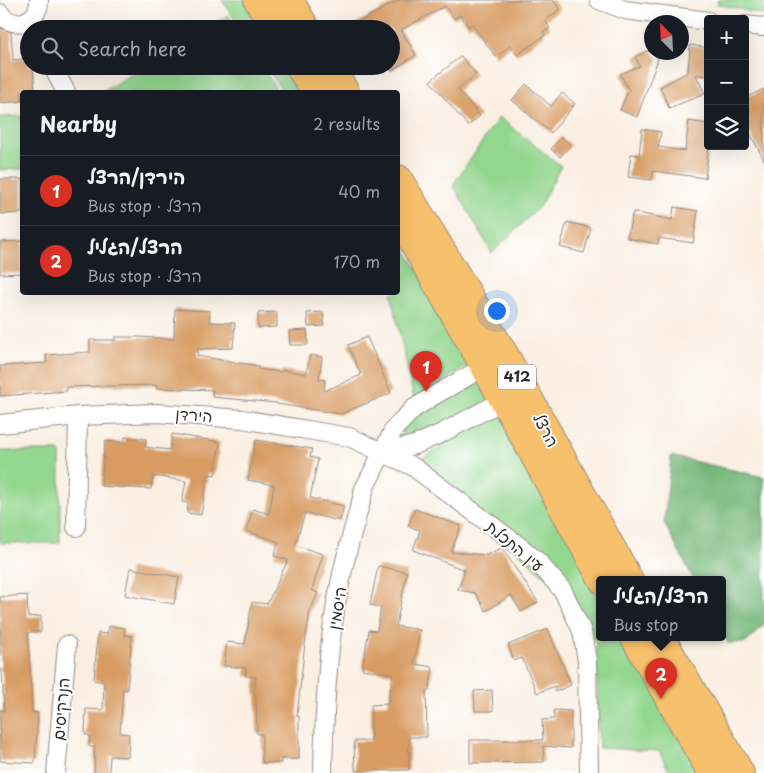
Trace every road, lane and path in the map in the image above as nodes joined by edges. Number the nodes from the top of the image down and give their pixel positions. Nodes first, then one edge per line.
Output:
1 (39, 0) edge
2 (258, 0) edge
3 (289, 0) edge
4 (600, 0) edge
5 (0, 13) edge
6 (33, 20) edge
7 (270, 20) edge
8 (301, 20) edge
9 (704, 20) edge
10 (20, 24) edge
11 (749, 25) edge
12 (764, 27) edge
13 (57, 75) edge
14 (305, 75) edge
15 (335, 75) edge
16 (65, 90) edge
17 (315, 90) edge
18 (344, 90) edge
19 (400, 182) edge
20 (400, 219) edge
21 (484, 367) junction
22 (504, 400) junction
23 (78, 416) junction
24 (0, 424) edge
25 (383, 452) junction
26 (76, 527) dead end
27 (601, 576) edge
28 (627, 576) edge
29 (637, 641) edge
30 (663, 641) edge
31 (67, 645) dead end
32 (56, 773) edge
33 (323, 773) edge
34 (589, 773) edge
35 (712, 773) edge
36 (740, 773) edge

1 - 6 street
2 - 7 main road
3 - 8 main road
4 - 9 street
5 - 10 street
11 - 12 street
13 - 16 street
14 - 17 main road
15 - 18 main road
19 - 28 main road, הרצל / 412
20 - 21 main road, הרצל / 412
21 - 22 main road, הרצל / 412
21 - 25 street, היסמין
22 - 25 street
22 - 27 main road, הרצל / 412
23 - 24 street, הירדן
23 - 25 street, הירדן
23 - 26 street
25 - 33 street, היסמין
25 - 34 street, עין התכלת
29 - 35 main road
30 - 36 main road
31 - 32 street, הנרקיסים

